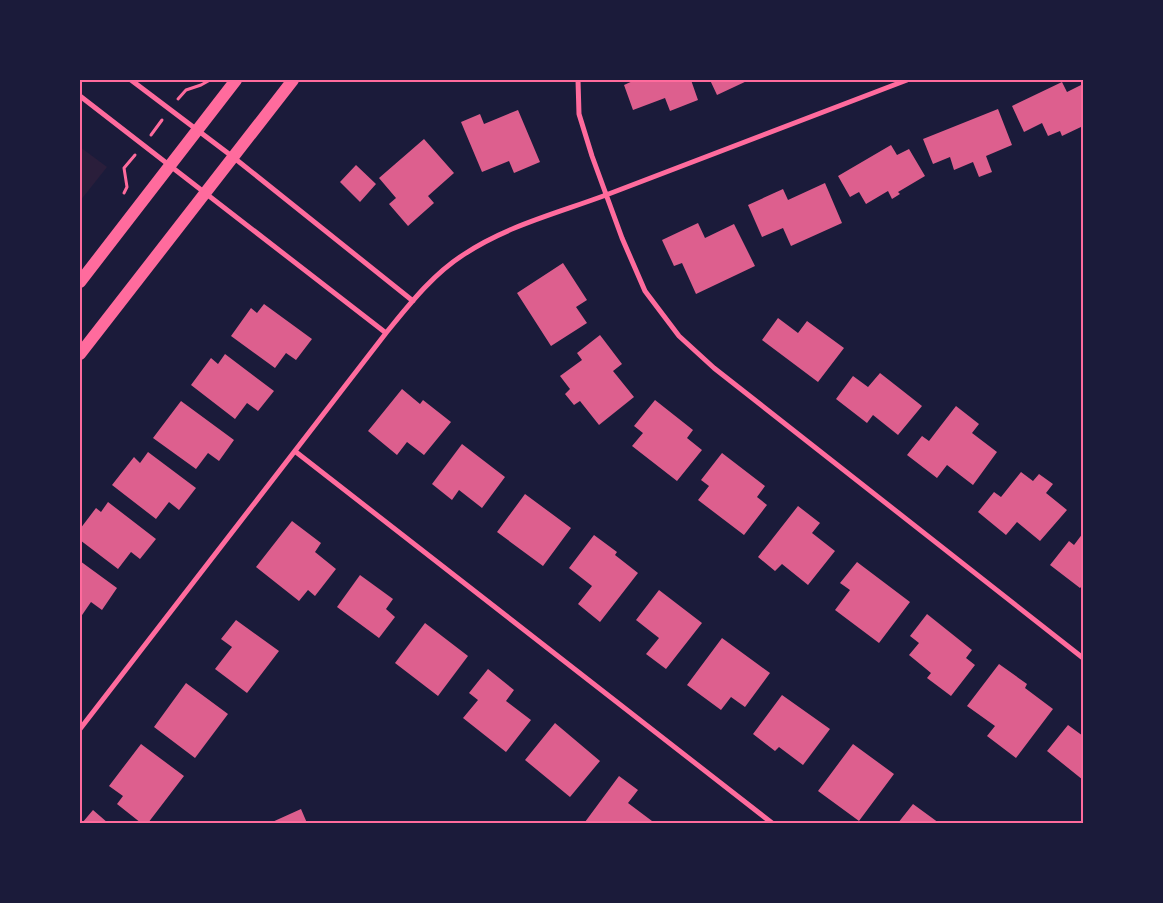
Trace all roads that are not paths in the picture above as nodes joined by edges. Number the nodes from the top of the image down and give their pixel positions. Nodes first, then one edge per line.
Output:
1 (131, 80) edge
2 (236, 80) edge
3 (293, 80) edge
4 (578, 80) edge
5 (907, 80) edge
6 (80, 96) edge
7 (198, 130) junction
8 (233, 158) junction
9 (170, 165) junction
10 (205, 193) junction
11 (606, 195) junction
12 (80, 282) edge
13 (413, 301) junction
14 (386, 333) junction
15 (80, 354) edge
16 (296, 452) junction
17 (1083, 658) edge
18 (80, 729) edge
19 (772, 823) edge

1 - 7 street
2 - 7 main road
3 - 8 main road
4 - 11 street
5 - 11 street
6 - 9 street
7 - 8 street
7 - 9 main road
8 - 10 main road
8 - 13 street
9 - 10 street
9 - 12 main road
10 - 14 street
10 - 15 main road
11 - 13 street
11 - 17 street
13 - 14 street
14 - 16 street
16 - 18 street
16 - 19 street

